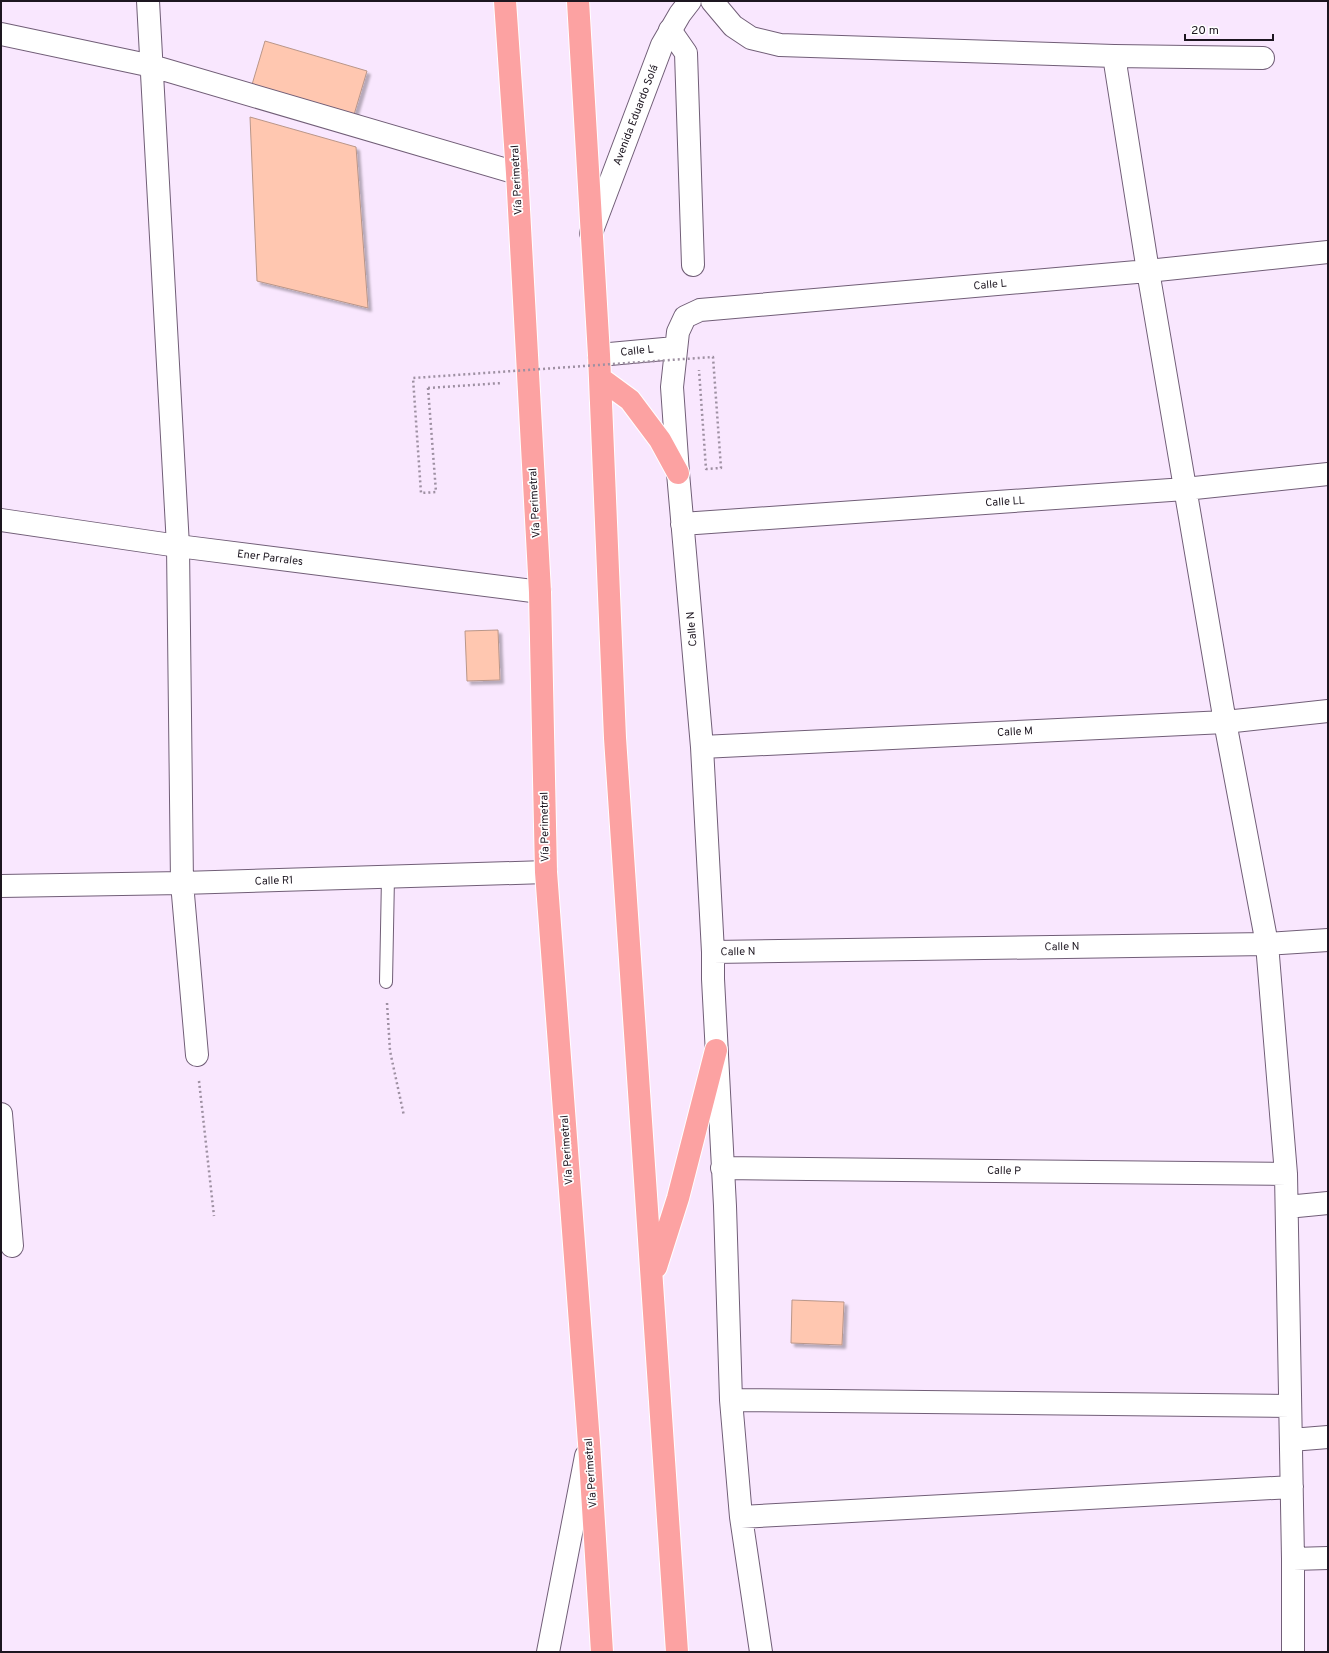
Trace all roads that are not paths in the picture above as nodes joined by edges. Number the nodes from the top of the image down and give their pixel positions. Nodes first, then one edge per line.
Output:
1 (148, 1) edge
2 (505, 1) edge
3 (578, 1) edge
4 (690, 1) edge
5 (712, 1) edge
6 (670, 30) junction
7 (1, 34) edge
8 (1114, 56) junction
9 (1263, 58) dead end
10 (152, 66) junction
11 (517, 173) junction
12 (591, 233) junction
13 (1328, 252) edge
14 (693, 265) dead end
15 (1148, 271) junction
16 (675, 348) junction
17 (599, 355) junction
18 (600, 378) junction
19 (672, 387) joint
20 (678, 473) junction
21 (1328, 474) edge
22 (1185, 489) junction
23 (1, 520) edge
24 (682, 524) junction
25 (178, 546) junction
26 (540, 592) junction
27 (1328, 711) edge
28 (1225, 722) junction
29 (702, 747) junction
30 (546, 872) junction
31 (388, 877) junction
32 (182, 883) junction
33 (1, 886) edge
34 (1328, 940) edge
35 (1267, 944) junction
36 (713, 952) junction
37 (386, 982) road end
38 (716, 1050) junction
39 (197, 1055) road end
40 (1, 1114) edge
41 (722, 1168) junction
42 (1286, 1174) junction
43 (1328, 1203) edge
44 (1287, 1207) junction
45 (12, 1246) dead end
46 (652, 1278) junction
47 (731, 1400) junction
48 (1290, 1406) junction
49 (1328, 1437) edge
50 (1291, 1440) junction
51 (589, 1443) junction
52 (1292, 1488) junction
53 (741, 1517) junction
54 (1328, 1558) edge
55 (1293, 1559) junction
56 (548, 1652) edge
57 (602, 1652) edge
58 (677, 1652) edge
59 (761, 1652) edge
60 (1293, 1652) edge

1 - 10 street
2 - 11 highway, Vía Perimetral
3 - 12 highway
4 - 6 street, Avenida Eduardo Solá
5 - 8 street
6 - 12 street, Avenida Eduardo Solá
6 - 14 street
7 - 10 street
8 - 9 street
8 - 15 street
10 - 11 street
10 - 25 street
11 - 26 highway, Vía Perimetral
12 - 17 highway
13 - 15 street, Calle L
15 - 16 street, Calle L
15 - 22 street
16 - 17 street, Calle L
16 - 19 street, Calle L
17 - 18 highway
18 - 20 highway
18 - 46 highway
19 - 20 street, Calle N
20 - 24 street, Calle N
21 - 22 street, Calle LL
22 - 24 street, Calle LL
22 - 28 street
23 - 25 street, Ener Parrales
24 - 29 street, Calle N
25 - 26 street, Ener Parrales
25 - 32 street
26 - 30 highway, Vía Perimetral
27 - 28 street, Calle M
28 - 29 street, Calle M
28 - 35 street
29 - 36 street, Calle N
30 - 31 street, Calle R1
30 - 51 highway, Vía Perimetral
31 - 32 street, Calle R1
31 - 37 lane
32 - 33 street, Calle R1
32 - 39 street
34 - 35 street, Calle N
35 - 36 street, Calle N
35 - 42 street
36 - 38 street
38 - 41 street
38 - 46 highway
40 - 45 street
41 - 42 street, Calle P
41 - 47 street
42 - 44 street
43 - 44 street
44 - 48 street
46 - 58 highway
47 - 48 street
47 - 53 street
48 - 50 street
49 - 50 street
50 - 52 street
51 - 56 street
51 - 57 highway, Vía Perimetral
52 - 53 street
52 - 55 street
53 - 59 street
54 - 55 street
55 - 60 street

